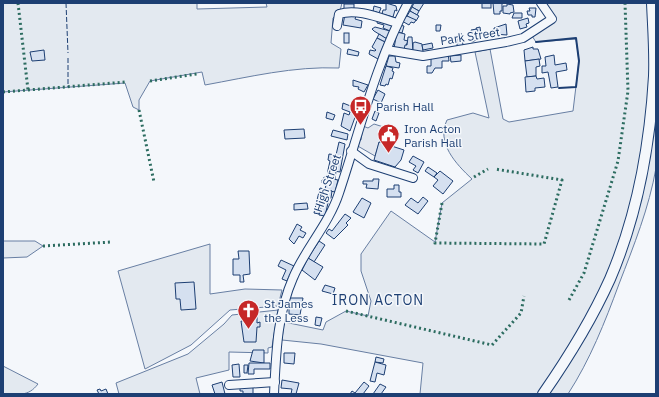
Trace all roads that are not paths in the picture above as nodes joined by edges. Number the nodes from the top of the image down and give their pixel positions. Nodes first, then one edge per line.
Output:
1 (408, 3) edge
2 (541, 3) edge
3 (652, 3) edge
4 (397, 23) junction
5 (337, 26) dead end
6 (387, 50) junction
7 (351, 151) junction
8 (413, 178) dead end
9 (274, 382) junction
10 (229, 385) dead end
11 (274, 394) edge
12 (543, 394) edge

1 - 4 street, High Street
2 - 6 street, Park Street
3 - 12 main road
4 - 5 street
4 - 6 street, High Street
6 - 7 street, High Street
7 - 8 street
7 - 9 street, High Street
9 - 10 street
9 - 11 street, High Street

